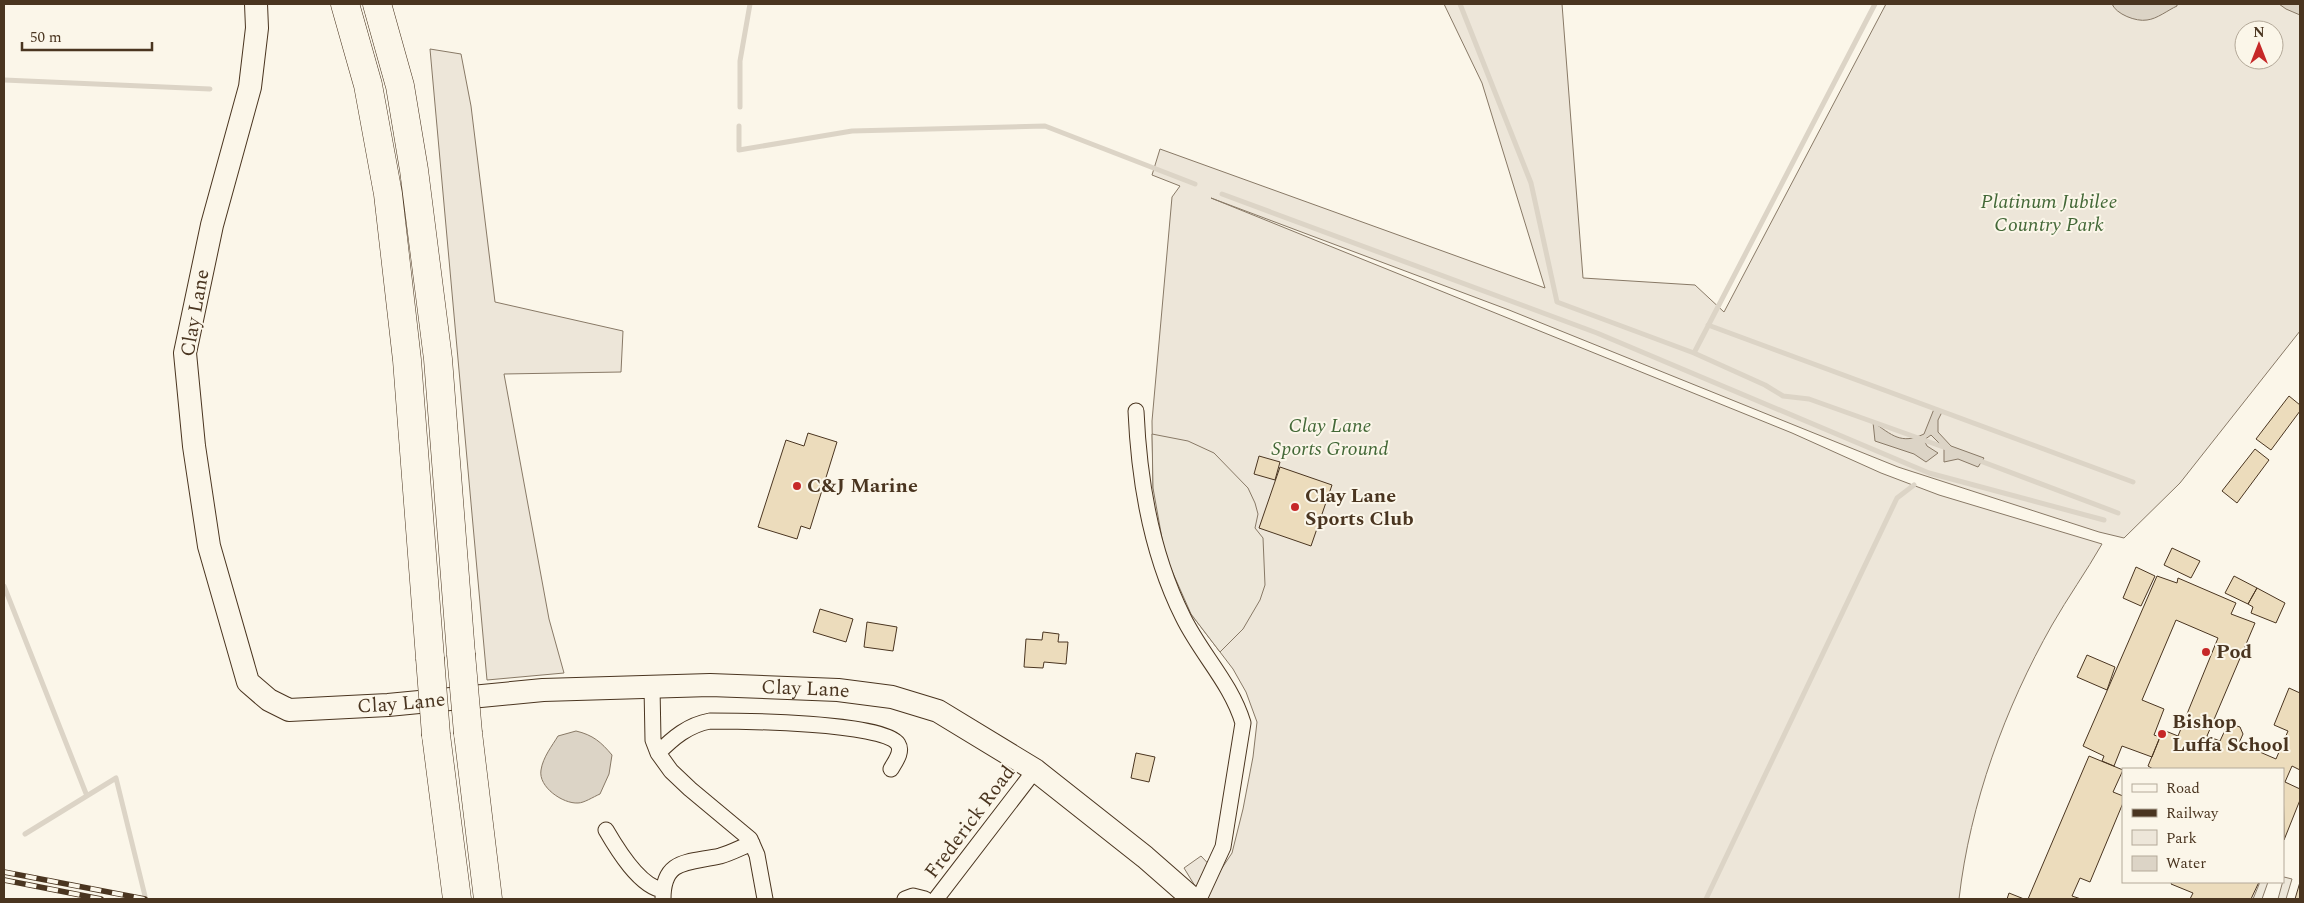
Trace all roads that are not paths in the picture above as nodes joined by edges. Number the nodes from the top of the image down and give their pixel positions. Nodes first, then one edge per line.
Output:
1 (256, 4) edge
2 (345, 4) edge
3 (377, 4) edge
4 (1136, 410) dead end
5 (652, 687) junction
6 (658, 754) junction
7 (892, 769) dead end
8 (1035, 770) junction
9 (606, 830) dead end
10 (752, 843) junction
11 (663, 895) edge
12 (457, 899) edge
13 (488, 899) edge
14 (765, 899) edge
15 (905, 899) edge
16 (925, 899) edge
17 (936, 899) edge
18 (1193, 899) edge
19 (1199, 899) edge

1 - 5 street, Clay Lane
2 - 12 highway, bridge
3 - 13 highway, bridge
4 - 19 street
5 - 6 street
5 - 8 street, Clay Lane
6 - 7 street
6 - 10 street
8 - 17 street, Frederick Road
8 - 18 street, Clay Lane
9 - 11 street
10 - 11 street
10 - 14 street
15 - 16 street, Frederick Road

